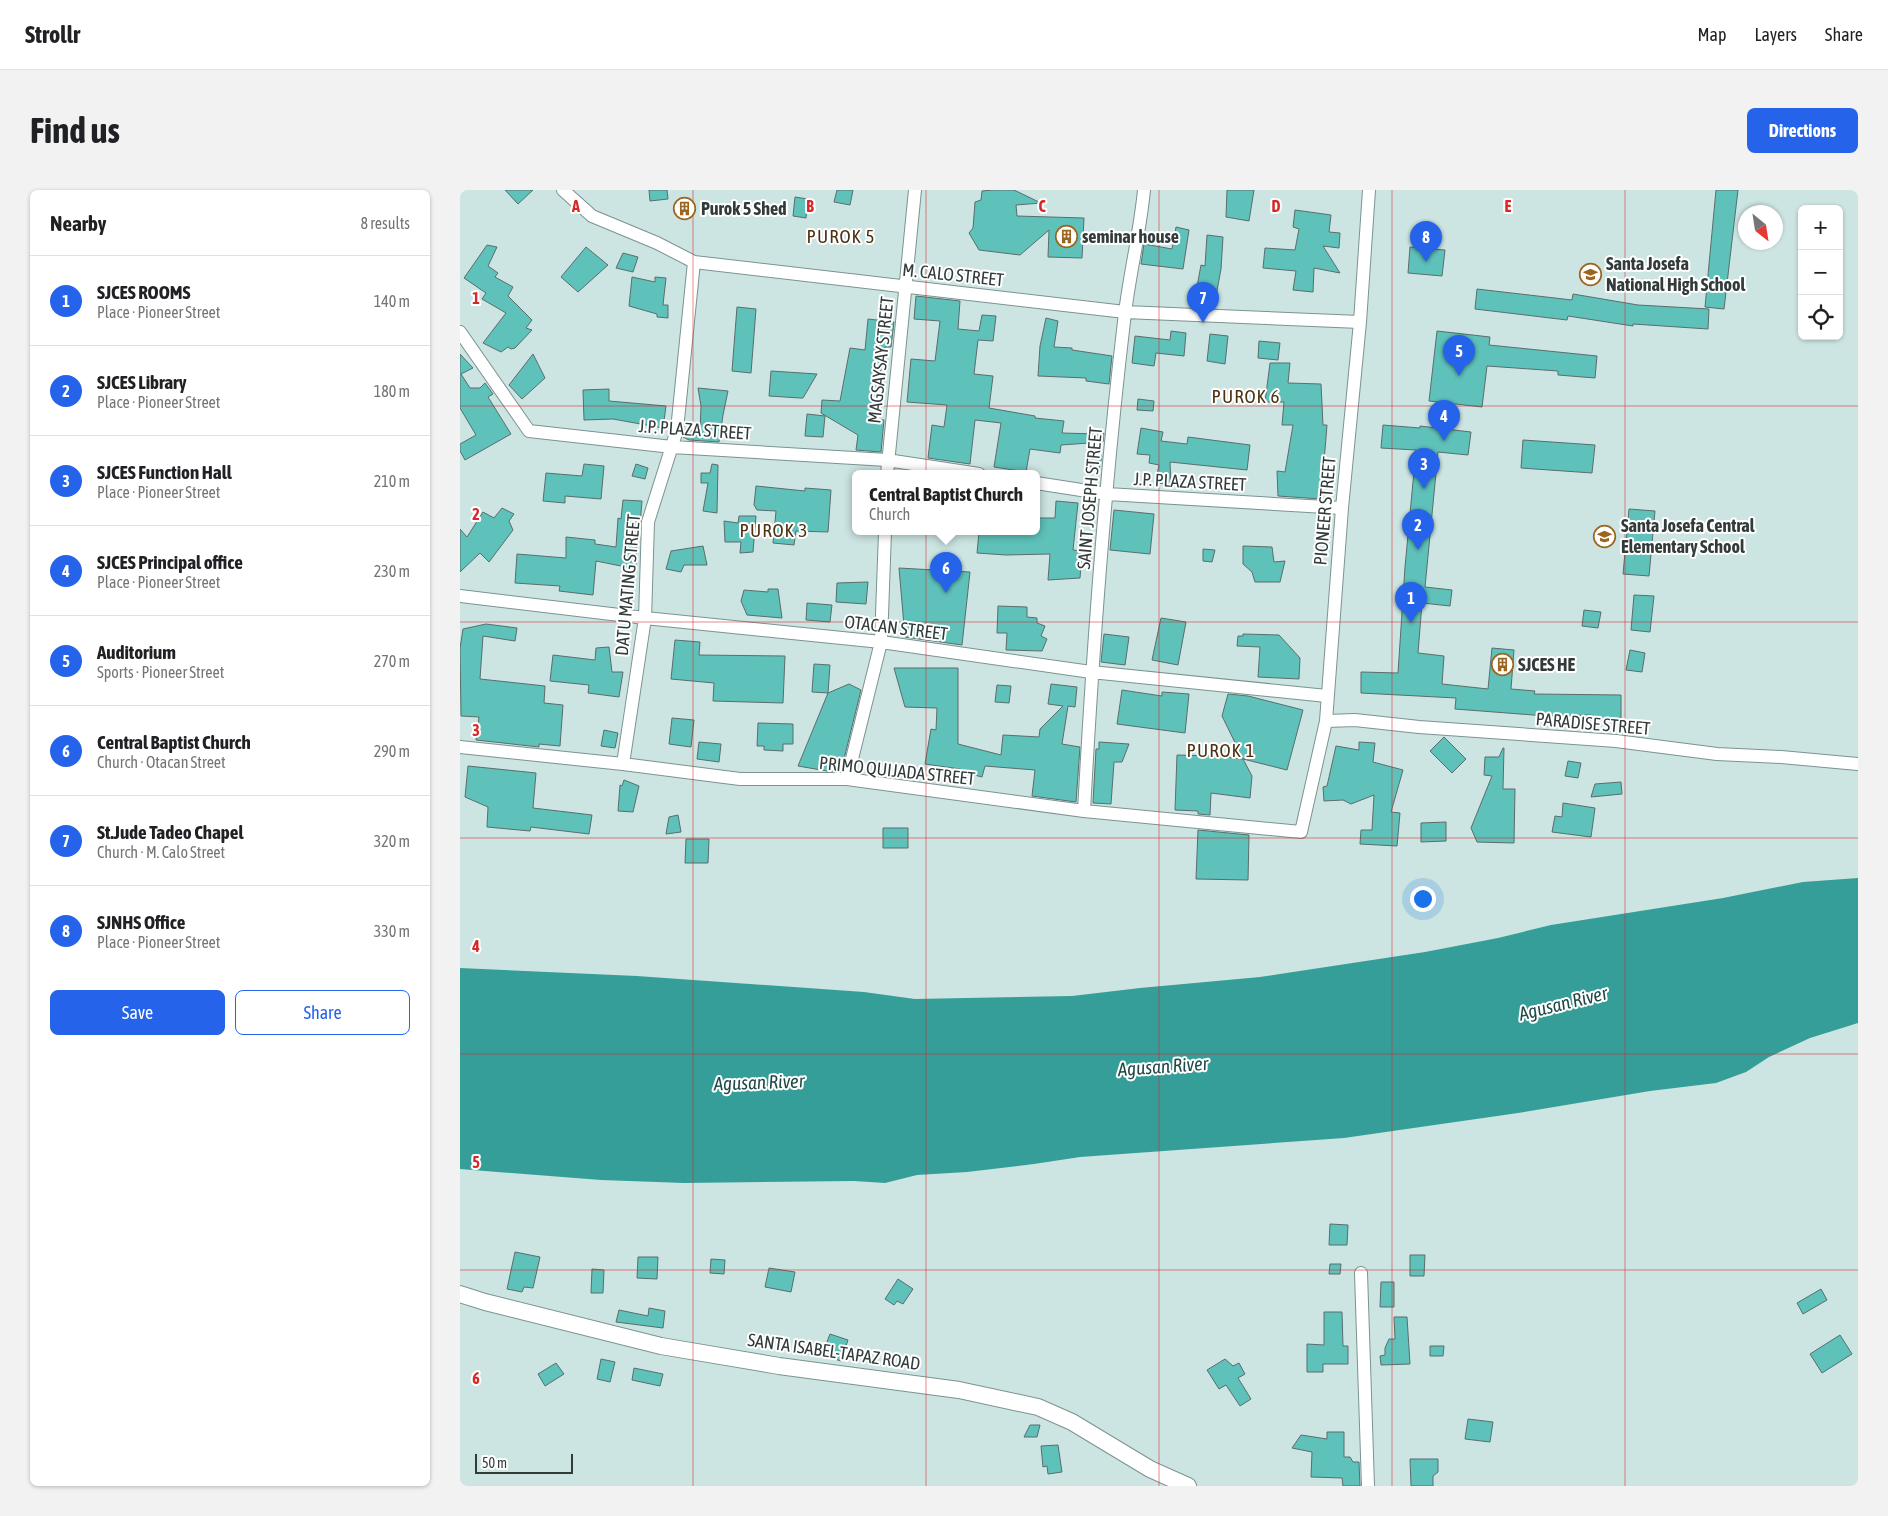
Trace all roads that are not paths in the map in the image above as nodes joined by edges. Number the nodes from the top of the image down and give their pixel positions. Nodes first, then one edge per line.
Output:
1 (564, 190) edge
2 (915, 190) edge
3 (1144, 190) edge
4 (1369, 190) edge
5 (694, 262) junction
6 (906, 288) junction
7 (1126, 312) junction
8 (1360, 322) junction
9 (460, 332) edge
10 (672, 447) junction
11 (887, 460) junction
12 (887, 470) edge
13 (953, 470) edge
14 (1040, 484) edge
15 (1107, 494) junction
16 (1342, 508) junction
17 (885, 535) edge
18 (460, 596) edge
19 (645, 618) junction
20 (881, 642) junction
21 (1092, 672) junction
22 (1327, 696) junction
23 (1326, 721) junction
24 (460, 747) edge
25 (623, 764) junction
26 (1858, 764) edge
27 (847, 780) junction
28 (1084, 811) junction
29 (1301, 832) joint
30 (1361, 1273) dead end
31 (460, 1294) edge
32 (1188, 1486) edge
33 (1368, 1486) edge

1 - 5 street, M. CALO STREET
2 - 6 street, MAGSAYSAY STREET
3 - 7 street, SAINT JOSEPH STREET
4 - 8 street, PIONEER STREET
5 - 6 street, M. CALO STREET
5 - 10 street, DATU MATING STREET
6 - 7 street, M. CALO STREET
6 - 11 street, MAGSAYSAY STREET
7 - 8 street, M. CALO STREET
7 - 15 street, SAINT JOSEPH STREET
8 - 16 street, PIONEER STREET
9 - 10 street, J.P. PLAZA STREET
10 - 11 street, J.P. PLAZA STREET
10 - 19 street, DATU MATING STREET
11 - 12 street, MAGSAYSAY STREET
11 - 13 street, J.P. PLAZA STREET
14 - 15 street, J.P. PLAZA STREET
15 - 16 street, J.P. PLAZA STREET
15 - 21 street, SAINT JOSEPH STREET
16 - 22 street, PIONEER STREET
17 - 20 street
18 - 19 street, OTACAN STREET
19 - 20 street, OTACAN STREET
19 - 25 street, DATU MATING STREET
20 - 21 street, OTACAN STREET
20 - 27 street
21 - 22 street, OTACAN STREET
21 - 28 street, SAINT JOSEPH STREET
22 - 23 street, PIONEER STREET
23 - 26 street, PARADISE STREET
23 - 29 street, PIONEER STREET
24 - 25 street, PRIMO QUIJADA STREET
25 - 27 street, PRIMO QUIJADA STREET
27 - 28 street, PRIMO QUIJADA STREET
28 - 29 street, PRIMO QUIJADA STREET
30 - 33 street
31 - 32 street, SANTA ISABEL-TAPAZ ROAD

